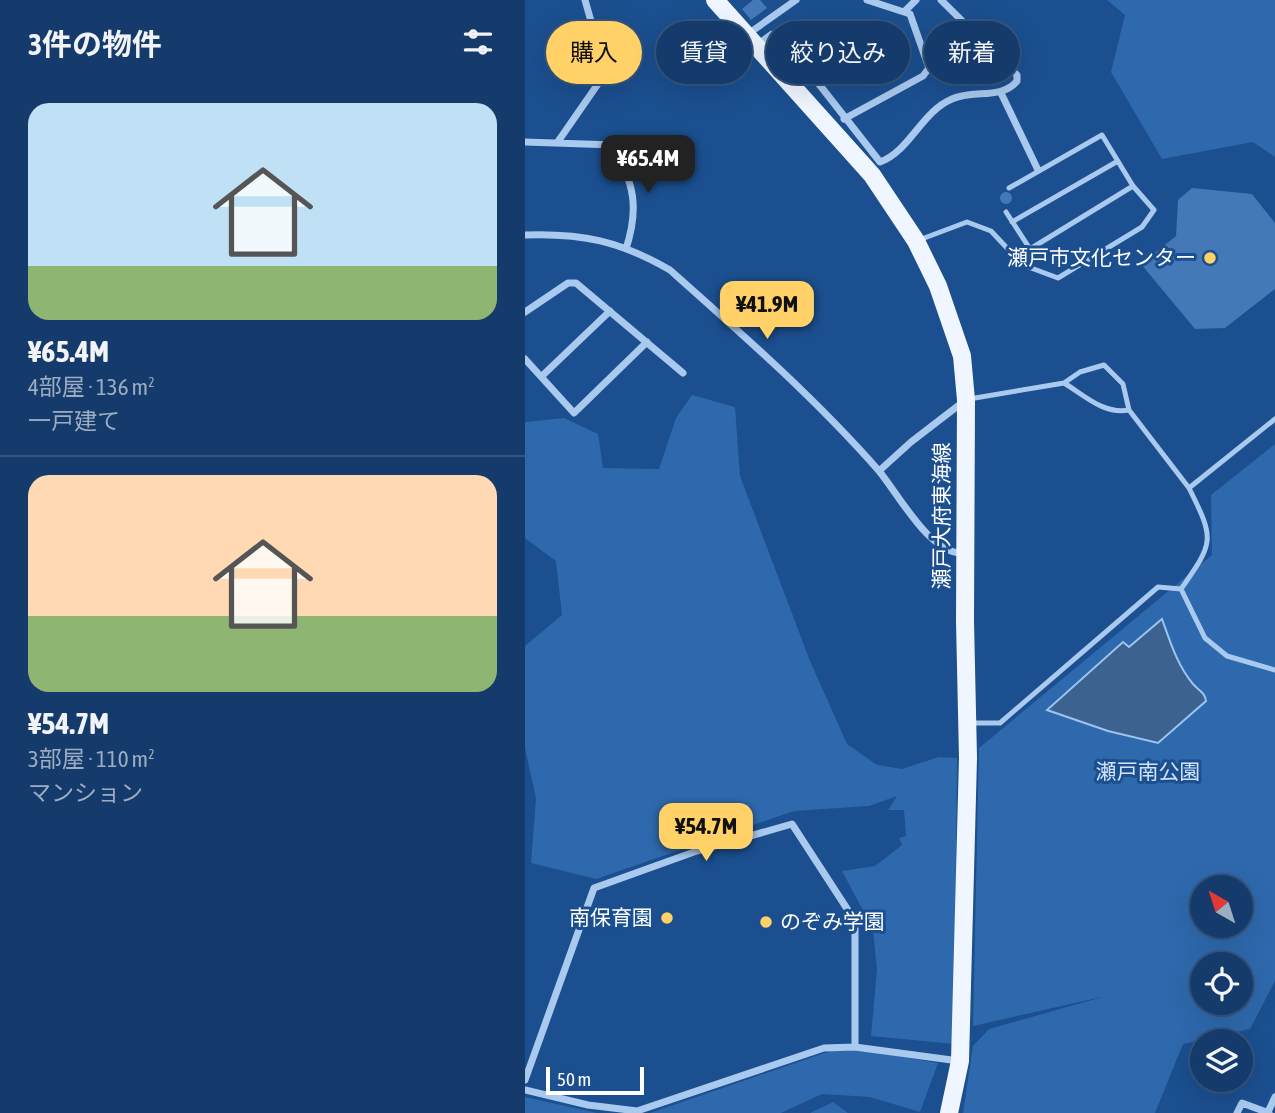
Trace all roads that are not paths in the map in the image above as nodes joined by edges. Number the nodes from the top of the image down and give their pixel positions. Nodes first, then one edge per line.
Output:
1 (585, 0) edge
2 (715, 0) edge
3 (796, 0) edge
4 (867, 0) edge
5 (916, 0) edge
6 (941, 0) edge
7 (906, 10) junction
8 (733, 21) edge
9 (752, 40) edge
10 (752, 41) edge
11 (752, 42) edge
12 (1000, 93) junction
13 (844, 119) junction
14 (525, 142) edge
15 (557, 143) junction
16 (1118, 161) junction
17 (1038, 170) junction
18 (1133, 186) junction
19 (1009, 188) dead end
20 (1006, 212) dead end
21 (1012, 222) junction
22 (525, 235) edge
23 (916, 242) junction
24 (626, 249) junction
25 (610, 311) junction
26 (525, 312) edge
27 (647, 342) junction
28 (525, 359) edge
29 (683, 373) dead end
30 (541, 376) junction
31 (1064, 383) junction
32 (966, 400) junction
33 (1129, 410) junction
34 (1275, 419) edge
35 (879, 471) junction
36 (1189, 488) junction
37 (965, 552) junction
38 (1181, 589) junction
39 (1275, 670) edge
40 (968, 723) junction
41 (855, 1046) junction
42 (960, 1061) junction
43 (525, 1080) edge
44 (525, 1090) edge
45 (1275, 1097) edge
46 (949, 1113) edge
47 (1237, 1113) edge
48 (1268, 1113) edge

1 - 15 street
2 - 8 main road, 瀬戸大府東海線
3 - 9 street
4 - 7 street
5 - 7 street
6 - 12 street
7 - 13 street
10 - 13 street
11 - 23 main road, 瀬戸大府東海線
12 - 13 street
12 - 17 street
14 - 15 street
15 - 24 street
16 - 17 lane
16 - 18 lane
16 - 21 lane
17 - 19 lane
18 - 21 lane
18 - 23 lane
20 - 21 lane
22 - 24 street
23 - 32 main road, 瀬戸大府東海線
24 - 35 street
25 - 26 street
25 - 27 street
25 - 30 street
27 - 29 street
27 - 30 street
28 - 30 street
31 - 32 lane
31 - 33 lane
31 - 33 lane
32 - 35 street
32 - 37 main road, 瀬戸大府東海線
33 - 36 lane
34 - 36 lane
35 - 37 street
36 - 38 lane
37 - 40 main road, 瀬戸大府東海線
38 - 39 lane
38 - 40 lane
40 - 42 main road, 瀬戸大府東海線
41 - 42 street
41 - 43 street
41 - 44 street
42 - 46 main road, 瀬戸大府東海線
45 - 48 street
47 - 48 street

